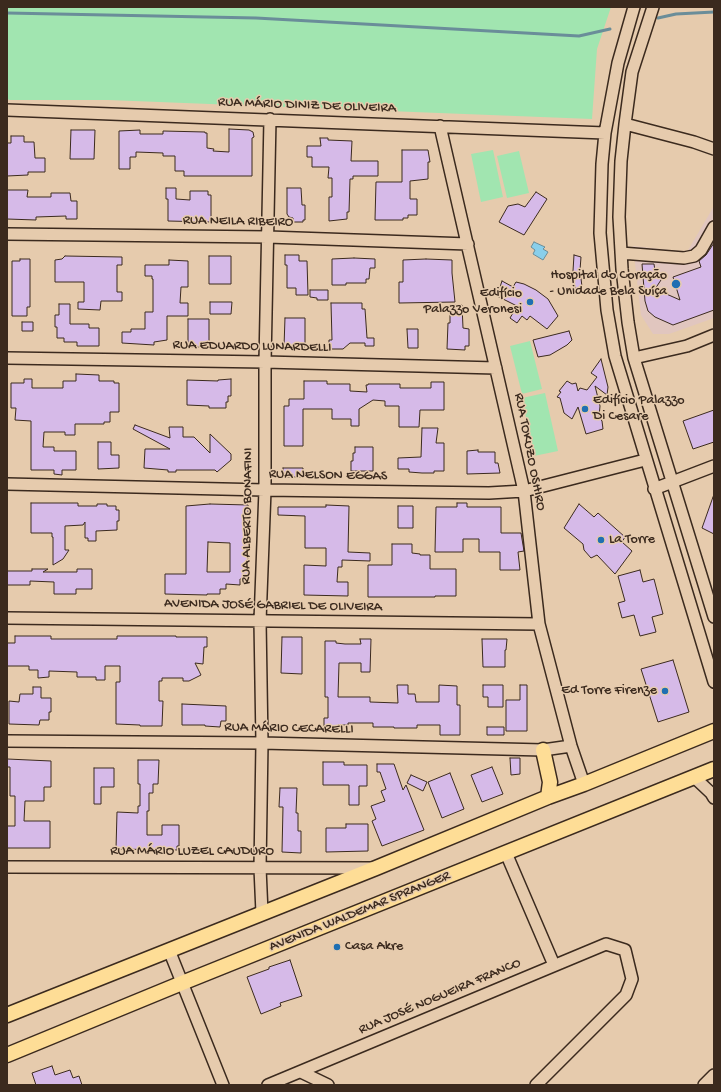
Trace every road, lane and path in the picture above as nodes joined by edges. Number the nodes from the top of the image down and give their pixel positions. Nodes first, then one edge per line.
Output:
1 (634, 7) edge
2 (653, 7) edge
3 (7, 110) edge
4 (270, 119) junction
5 (625, 124) junction
6 (440, 126) junction
7 (605, 133) junction
8 (714, 150) edge
9 (714, 227) edge
10 (7, 234) edge
11 (268, 237) junction
12 (468, 244) junction
13 (621, 253) junction
14 (714, 335) edge
15 (7, 358) edge
16 (634, 358) junction
17 (265, 362) junction
18 (496, 368) junction
19 (646, 460) junction
20 (714, 466) edge
21 (672, 482) junction
22 (7, 484) edge
23 (654, 489) junction
24 (265, 490) junction
25 (524, 491) junction
26 (711, 599) edge
27 (714, 617) edge
28 (7, 618) edge
29 (260, 620) junction
30 (539, 624) junction
31 (714, 682) edge
32 (714, 731) edge
33 (7, 741) edge
34 (262, 743) junction
35 (571, 746) junction
36 (543, 750) junction
37 (714, 769) edge
38 (694, 778) junction
39 (584, 784) junction
40 (548, 797) junction
41 (714, 798) edge
42 (506, 853) junction
43 (7, 867) edge
44 (260, 868) junction
45 (376, 868) junction
46 (262, 913) junction
47 (169, 950) junction
48 (554, 965) junction
49 (182, 983) junction
50 (7, 1015) edge
51 (7, 1055) edge
52 (301, 1072) junction
53 (714, 1075) edge
54 (224, 1085) edge
55 (268, 1085) edge
56 (328, 1085) edge
57 (536, 1085) edge
58 (704, 1085) edge

1 - 7 street
2 - 5 street
3 - 4 street, RUA MÁRIO DINIZ DE OLIVEIRA
4 - 6 street, RUA MÁRIO DINIZ DE OLIVEIRA
4 - 11 street, RUA ALBERTO BONAFINI
5 - 8 street
5 - 13 street
6 - 7 street, RUA MÁRIO DINIZ DE OLIVEIRA
6 - 12 street, RUA TOKUZO OSHIRO
7 - 19 street
9 - 13 street
10 - 11 street, RUA NEILA RIBEIRO
11 - 12 street, RUA NEILA RIBEIRO
11 - 17 street, RUA ALBERTO BONAFINI
12 - 18 street, RUA TOKUZO OSHIRO
13 - 16 street
14 - 16 street
15 - 17 street, RUA EDUARDO LUNARDELLI
16 - 21 street
17 - 18 street, RUA EDUARDO LUNARDELLI
17 - 24 street, RUA ALBERTO BONAFINI
18 - 25 street, RUA TOKUZO OSHIRO
19 - 23 street
19 - 25 street, RUA NELSON EGGAS
20 - 21 street
21 - 23 street
21 - 26 street
22 - 24 street, RUA NELSON EGGAS
23 - 31 street
24 - 25 street, RUA NELSON EGGAS
24 - 29 street, RUA ALBERTO BONAFINI
25 - 30 street, RUA TOKUZO OSHIRO
26 - 27 street
28 - 29 street, AVENIDA JOSÉ GABRIEL DE OLIVEIRA
29 - 30 street, AVENIDA JOSÉ GABRIEL DE OLIVEIRA
29 - 34 street, RUA ALBERTO BONAFINI
30 - 35 street, RUA TOKUZO OSHIRO
32 - 39 main road
33 - 34 street, RUA MÁRIO CECARELLI
34 - 36 street, RUA MÁRIO CECARELLI
34 - 44 street, RUA ALBERTO BONAFINI
35 - 36 street, RUA MÁRIO CECARELLI
35 - 39 street, RUA TOKUZO OSHIRO
36 - 40 main road
37 - 38 main road, AVENIDA WALDEMAR SPRANGER
38 - 41 street
38 - 42 main road, AVENIDA WALDEMAR SPRANGER
39 - 40 main road
40 - 45 main road
42 - 48 street
42 - 49 main road, AVENIDA WALDEMAR SPRANGER
43 - 44 street, RUA MÁRIO LUZEL CAUDURO
44 - 45 street, RUA MÁRIO LUZEL CAUDURO
44 - 46 street, RUA ALBERTO BONAFINI
45 - 46 main road
46 - 47 main road
47 - 49 street
47 - 50 main road
48 - 52 street, RUA JOSÉ NOGUEIRA FRANCO
48 - 57 street, RUA JOSÉ NOGUEIRA FRANCO
49 - 51 main road, AVENIDA WALDEMAR SPRANGER
49 - 54 street
52 - 55 street, RUA JOSÉ NOGUEIRA FRANCO
52 - 56 street
53 - 58 street

